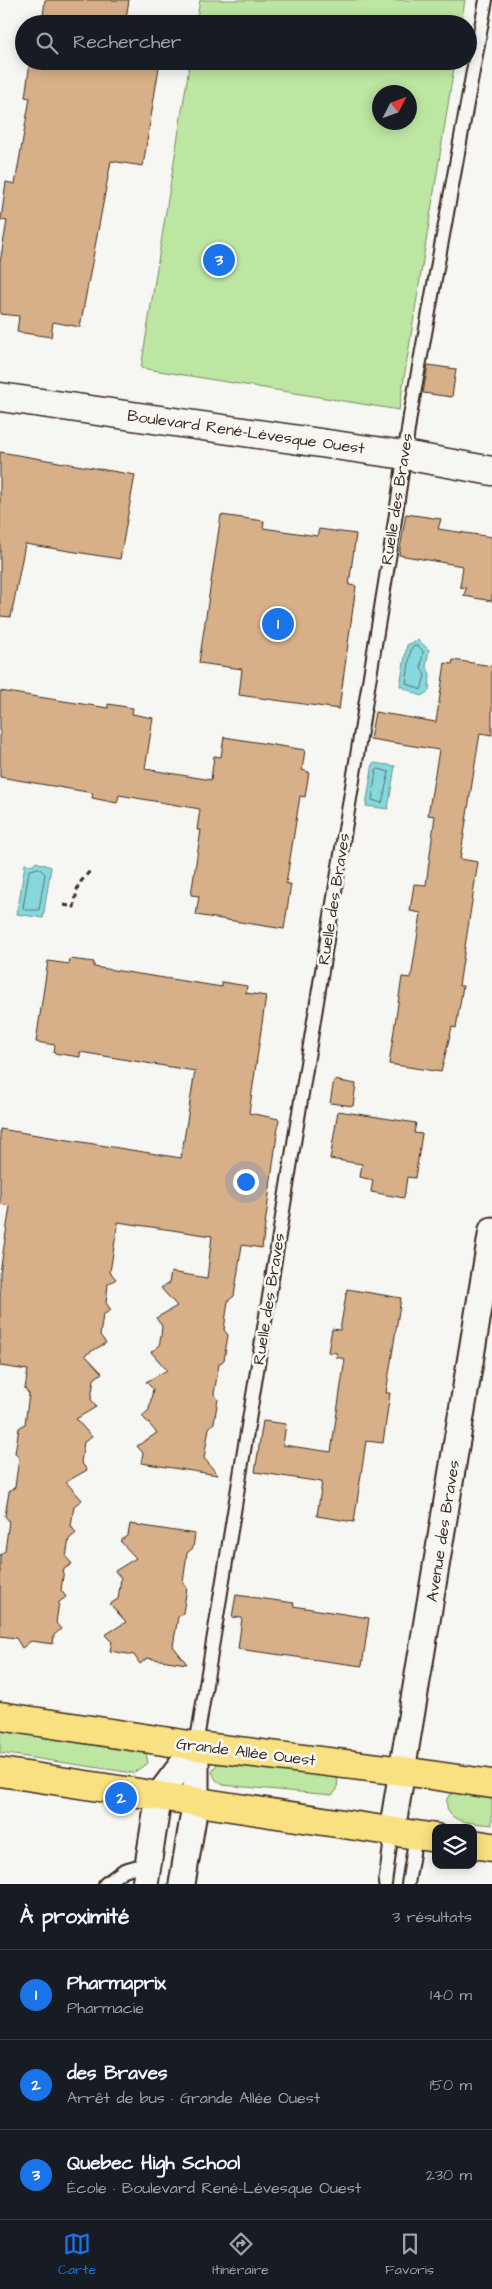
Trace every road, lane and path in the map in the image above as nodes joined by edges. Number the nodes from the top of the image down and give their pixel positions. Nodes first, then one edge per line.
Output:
1 (486, 0) edge
2 (477, 50) edge
3 (473, 70) edge
4 (0, 397) edge
5 (404, 455) junction
6 (492, 471) edge
7 (90, 871) dead end
8 (64, 906) dead end
9 (492, 1230) edge
10 (0, 1716) edge
11 (196, 1746) junction
12 (403, 1771) junction
13 (0, 1772) edge
14 (492, 1784) edge
15 (159, 1795) junction
16 (196, 1800) junction
17 (415, 1835) edge
18 (477, 1845) edge
19 (492, 1847) edge
20 (147, 1873) edge
21 (104, 1884) edge
22 (182, 1884) edge
23 (385, 1884) edge
24 (408, 1884) edge

1 - 2 lane, Ruelle des Braves
3 - 5 lane, Ruelle des Braves
4 - 5 main road, Boulevard René-Lévesque Ouest
5 - 6 main road, Boulevard René-Lévesque Ouest
5 - 11 lane, Ruelle des Braves
7 - 8 path
9 - 12 street, Avenue des Braves
10 - 11 main road, Grande Allée Ouest
11 - 12 main road, Grande Allée Ouest
11 - 15 street
11 - 16 street, Ruelle des Braves
12 - 14 main road, Grande Allée Ouest
12 - 17 street, Avenue des Braves
13 - 15 main road
15 - 16 main road
15 - 20 street
16 - 17 main road
16 - 22 street, Ruelle des Braves
17 - 23 lane
17 - 24 lane
18 - 19 main road
20 - 21 lane

